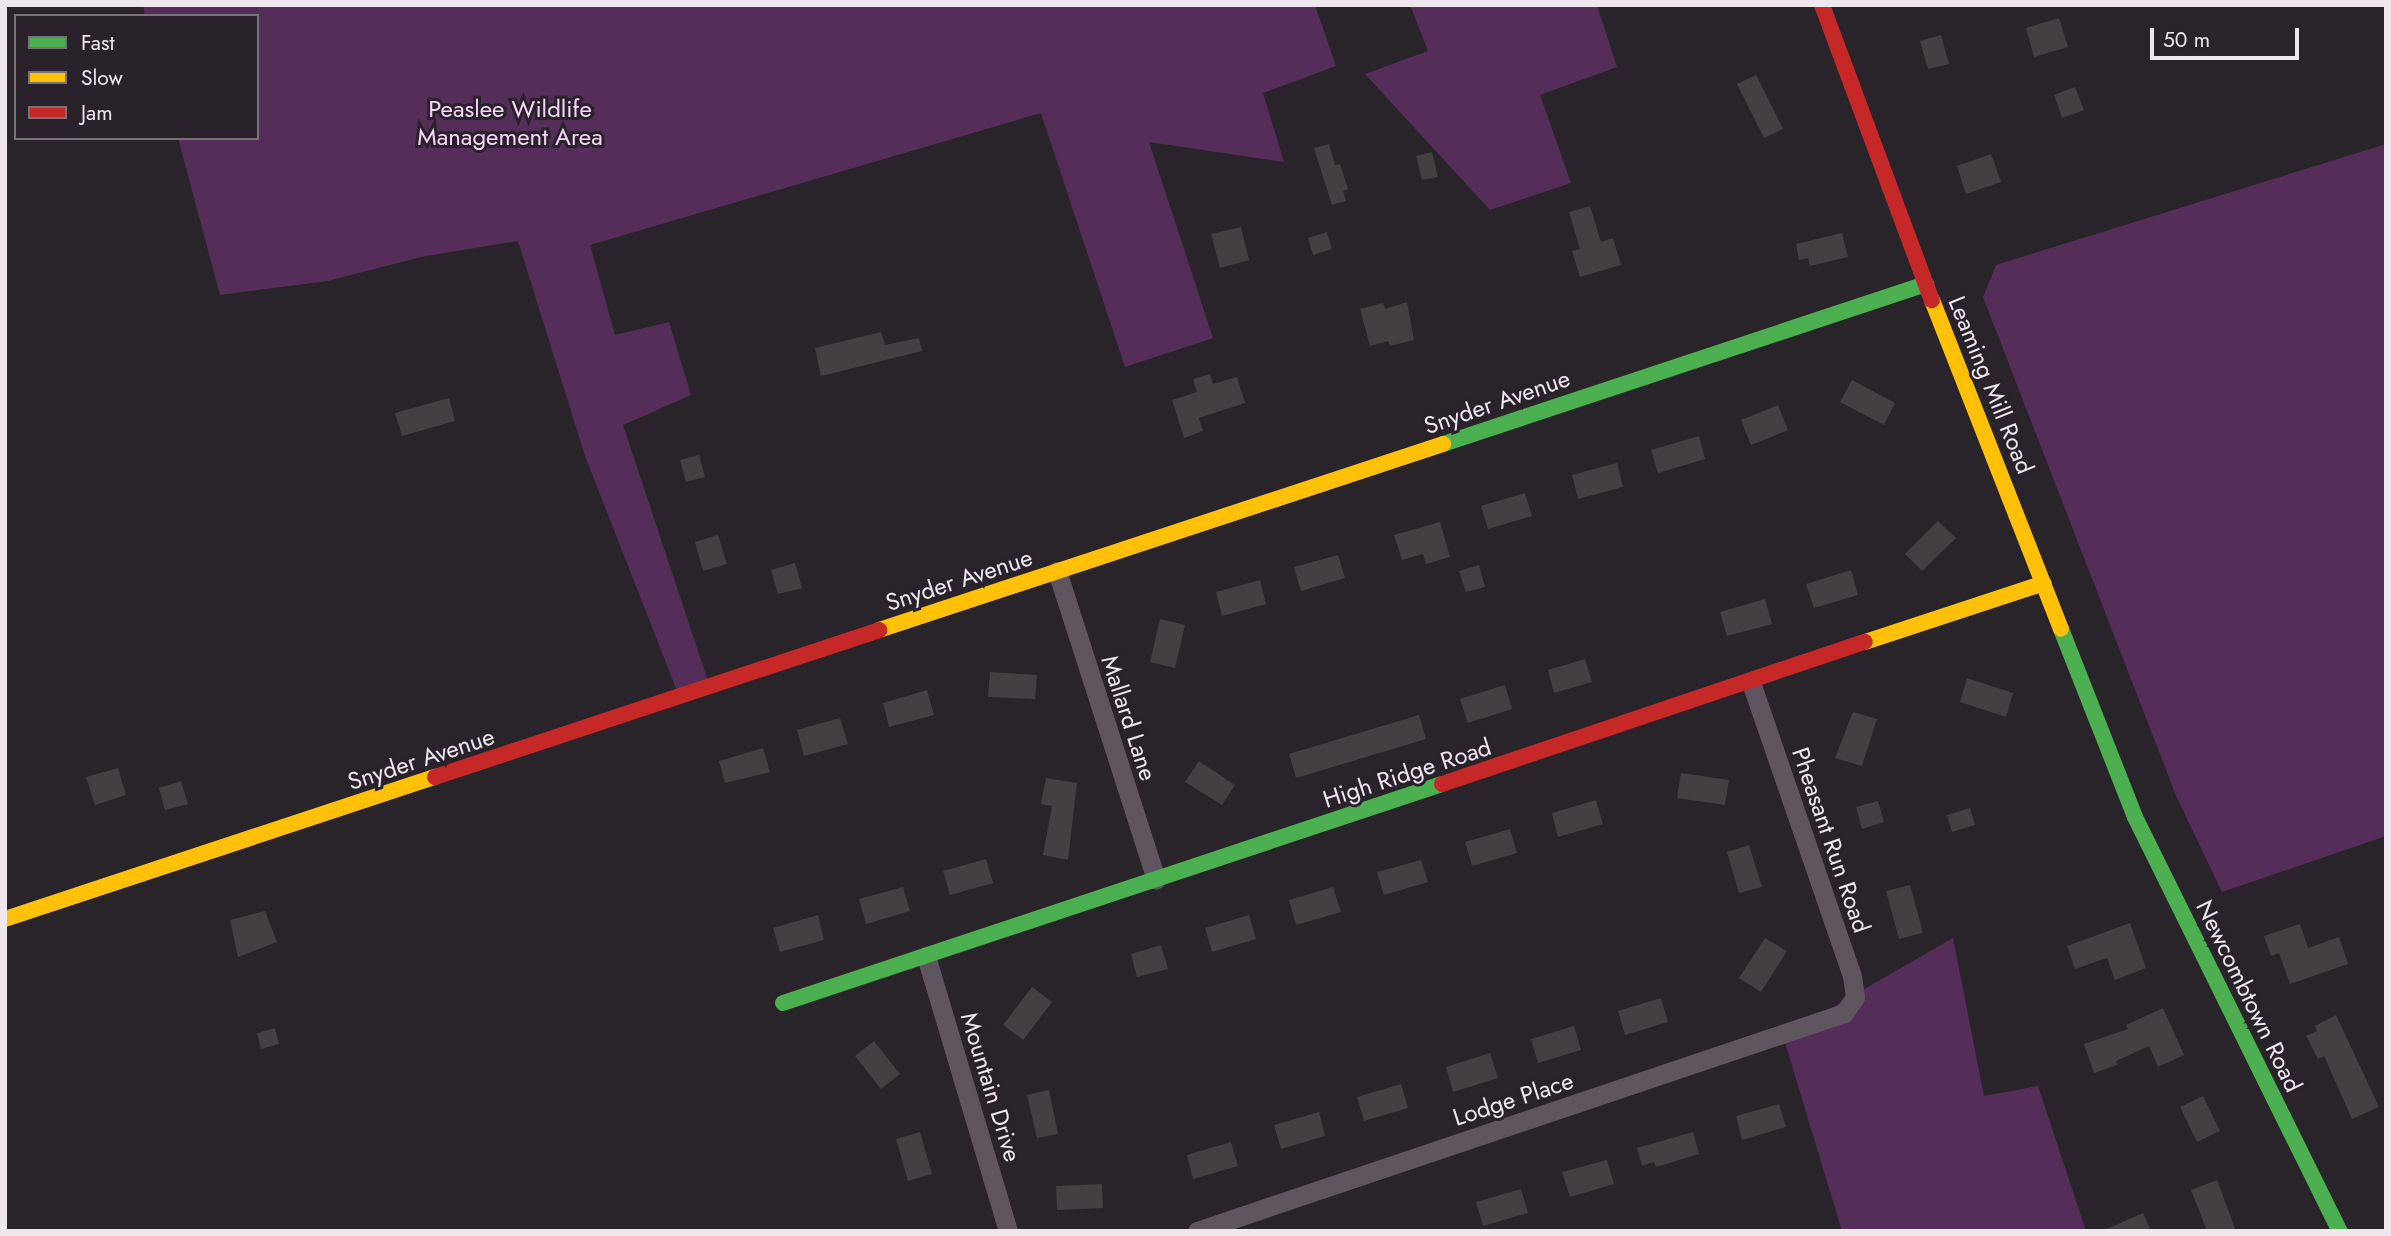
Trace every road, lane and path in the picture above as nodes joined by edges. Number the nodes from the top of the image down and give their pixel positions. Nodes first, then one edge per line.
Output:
1 (1822, 5) edge
2 (1926, 284) junction
3 (1056, 571) junction
4 (2043, 583) junction
5 (1751, 682) junction
6 (2120, 780) joint
7 (1156, 880) junction
8 (5, 919) edge
9 (926, 956) junction
10 (783, 1003) dead end
11 (1844, 1013) joint
12 (1008, 1231) edge
13 (1197, 1231) edge
14 (2340, 1231) edge

1 - 2 street, Leaming Mill Road
2 - 3 street, Snyder Avenue
2 - 4 street, Leaming Mill Road
3 - 7 street, Mallard Lane
3 - 8 street, Snyder Avenue
4 - 5 street, High Ridge Road
4 - 6 street, Leaming Mill Road
5 - 7 street, High Ridge Road
5 - 11 street, Pheasant Run Road
6 - 14 street, Newcombtown Road
7 - 9 street, High Ridge Road
9 - 10 street, High Ridge Road
9 - 12 street, Mountain Drive
11 - 13 street, Lodge Place

